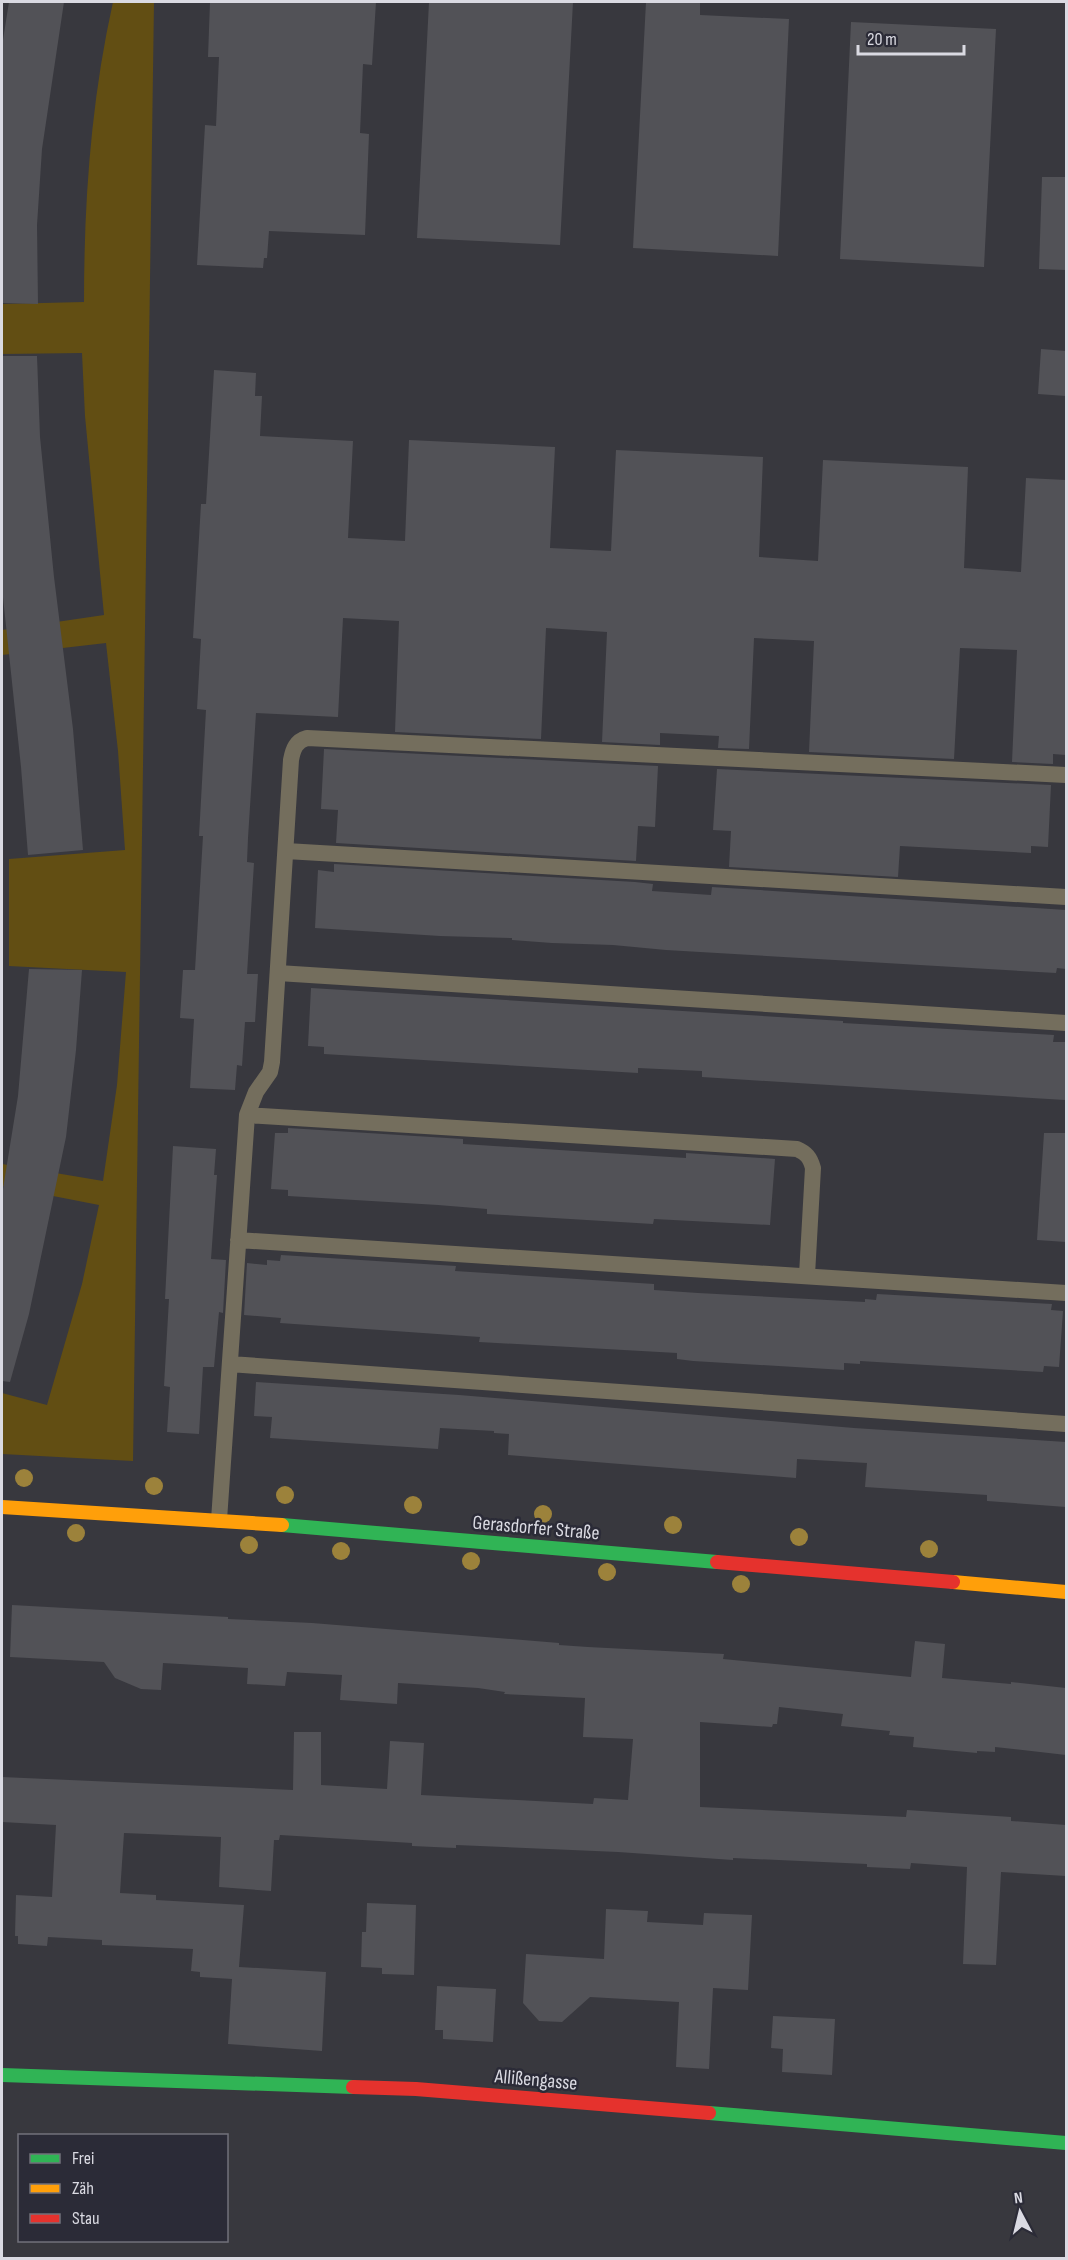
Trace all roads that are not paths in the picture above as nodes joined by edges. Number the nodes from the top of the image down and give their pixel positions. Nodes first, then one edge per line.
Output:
1 (1066, 775) edge
2 (286, 850) junction
3 (1066, 897) edge
4 (278, 973) junction
5 (1066, 1023) edge
6 (247, 1115) junction
7 (238, 1240) junction
8 (807, 1275) junction
9 (1066, 1293) edge
10 (230, 1364) junction
11 (1066, 1424) edge
12 (2, 1507) edge
13 (219, 1520) junction
14 (1066, 1592) edge
15 (2, 2075) edge
16 (1066, 2143) edge

1 - 2 lane
2 - 3 lane
2 - 4 lane
4 - 5 lane
4 - 6 lane
6 - 7 lane
6 - 8 lane
7 - 8 lane
7 - 10 lane
8 - 9 lane
10 - 11 lane
10 - 13 lane
12 - 13 main road, Gerasdorfer Straße
13 - 14 main road, Gerasdorfer Straße
15 - 16 main road, Allißengasse

